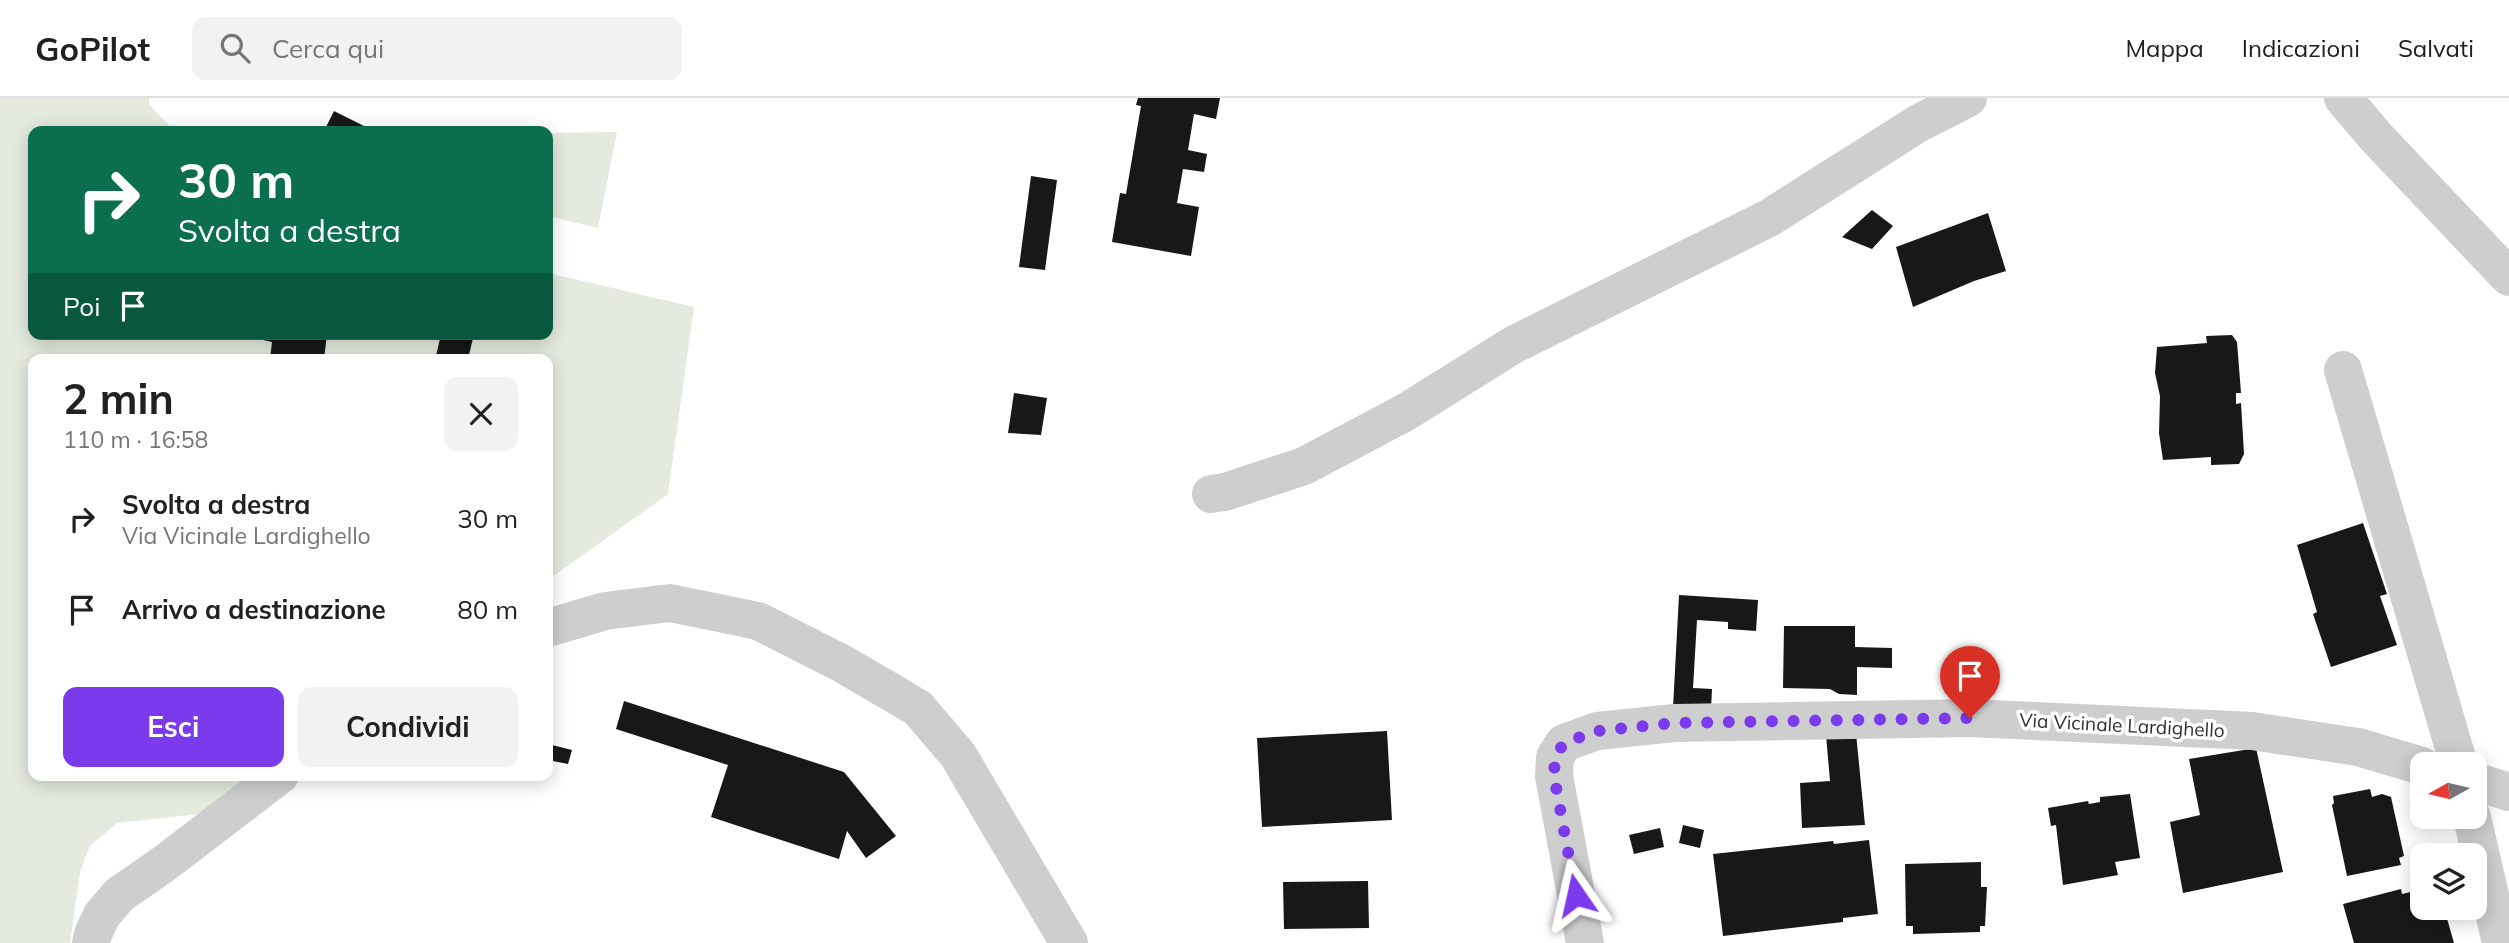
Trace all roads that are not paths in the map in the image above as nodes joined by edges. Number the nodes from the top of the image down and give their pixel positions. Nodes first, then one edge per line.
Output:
1 (1968, 98) edge
2 (2343, 98) edge
3 (2509, 277) edge
4 (2343, 370) dead end
5 (1211, 494) dead end
6 (553, 627) edge
7 (2455, 752) edge
8 (2410, 762) edge
9 (272, 781) edge
10 (2487, 785) edge
11 (2509, 792) edge
12 (2475, 830) edge
13 (92, 943) edge
14 (1069, 943) edge
15 (1585, 943) edge
16 (2501, 943) edge

1 - 5 street
2 - 3 street
4 - 7 street
6 - 14 street
8 - 15 street, Via Vicinale Lardighello
9 - 13 street
10 - 11 street
12 - 16 street

